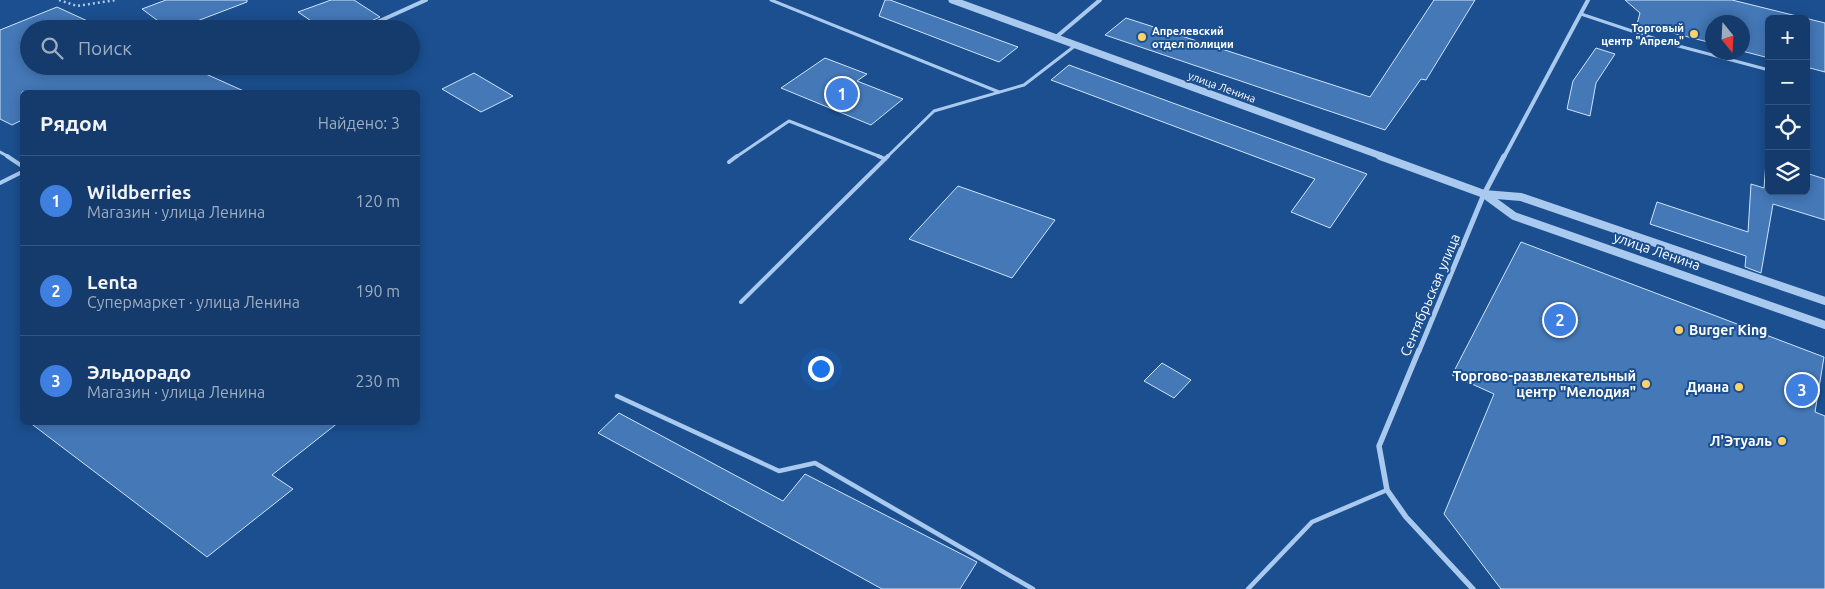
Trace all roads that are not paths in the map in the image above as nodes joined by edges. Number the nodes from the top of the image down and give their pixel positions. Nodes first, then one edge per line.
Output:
1 (426, 0) edge
2 (771, 0) edge
3 (952, 0) edge
4 (1100, 0) edge
5 (1588, 0) edge
6 (1581, 14) junction
7 (382, 20) edge
8 (1055, 38) junction
9 (1076, 45) junction
10 (1765, 69) edge
11 (999, 92) junction
12 (0, 152) edge
13 (885, 160) junction
14 (729, 162) dead end
15 (20, 165) edge
16 (20, 173) edge
17 (0, 183) edge
18 (1484, 194) junction
19 (1825, 301) edge
20 (741, 302) dead end
21 (1825, 325) edge
22 (617, 396) dead end
23 (1387, 490) junction
24 (1033, 589) edge
25 (1248, 589) edge
26 (1473, 589) edge

1 - 7 street
2 - 11 lane
3 - 8 street, улица Ленина
4 - 8 street
5 - 6 street, Сентябрьская улица
6 - 10 lane
6 - 18 street, Сентябрьская улица
8 - 9 street, улица Ленина
9 - 11 lane
9 - 18 street, улица Ленина
11 - 13 lane
12 - 15 lane
13 - 14 lane
13 - 20 lane
16 - 17 lane
18 - 19 street, улица Ленина
18 - 21 street, улица Ленина
18 - 23 street, Сентябрьская улица
22 - 24 lane
23 - 25 lane
23 - 26 street, Сентябрьская улица

